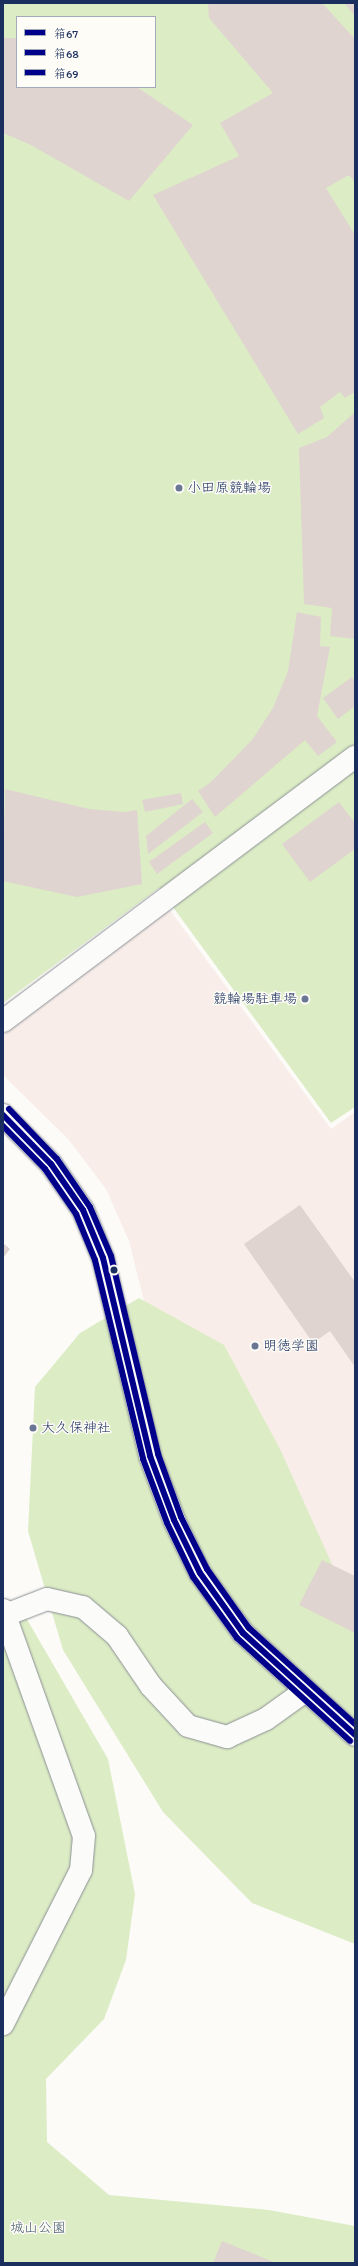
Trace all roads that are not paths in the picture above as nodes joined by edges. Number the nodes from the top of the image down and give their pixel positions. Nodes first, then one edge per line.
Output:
1 (355, 757) edge
2 (3, 1021) edge
3 (3, 1115) edge
4 (3, 1613) edge
5 (305, 1691) junction
6 (355, 1735) edge
7 (3, 2024) edge

1 - 2 street
3 - 5 street
4 - 5 street
4 - 7 street
5 - 6 street

